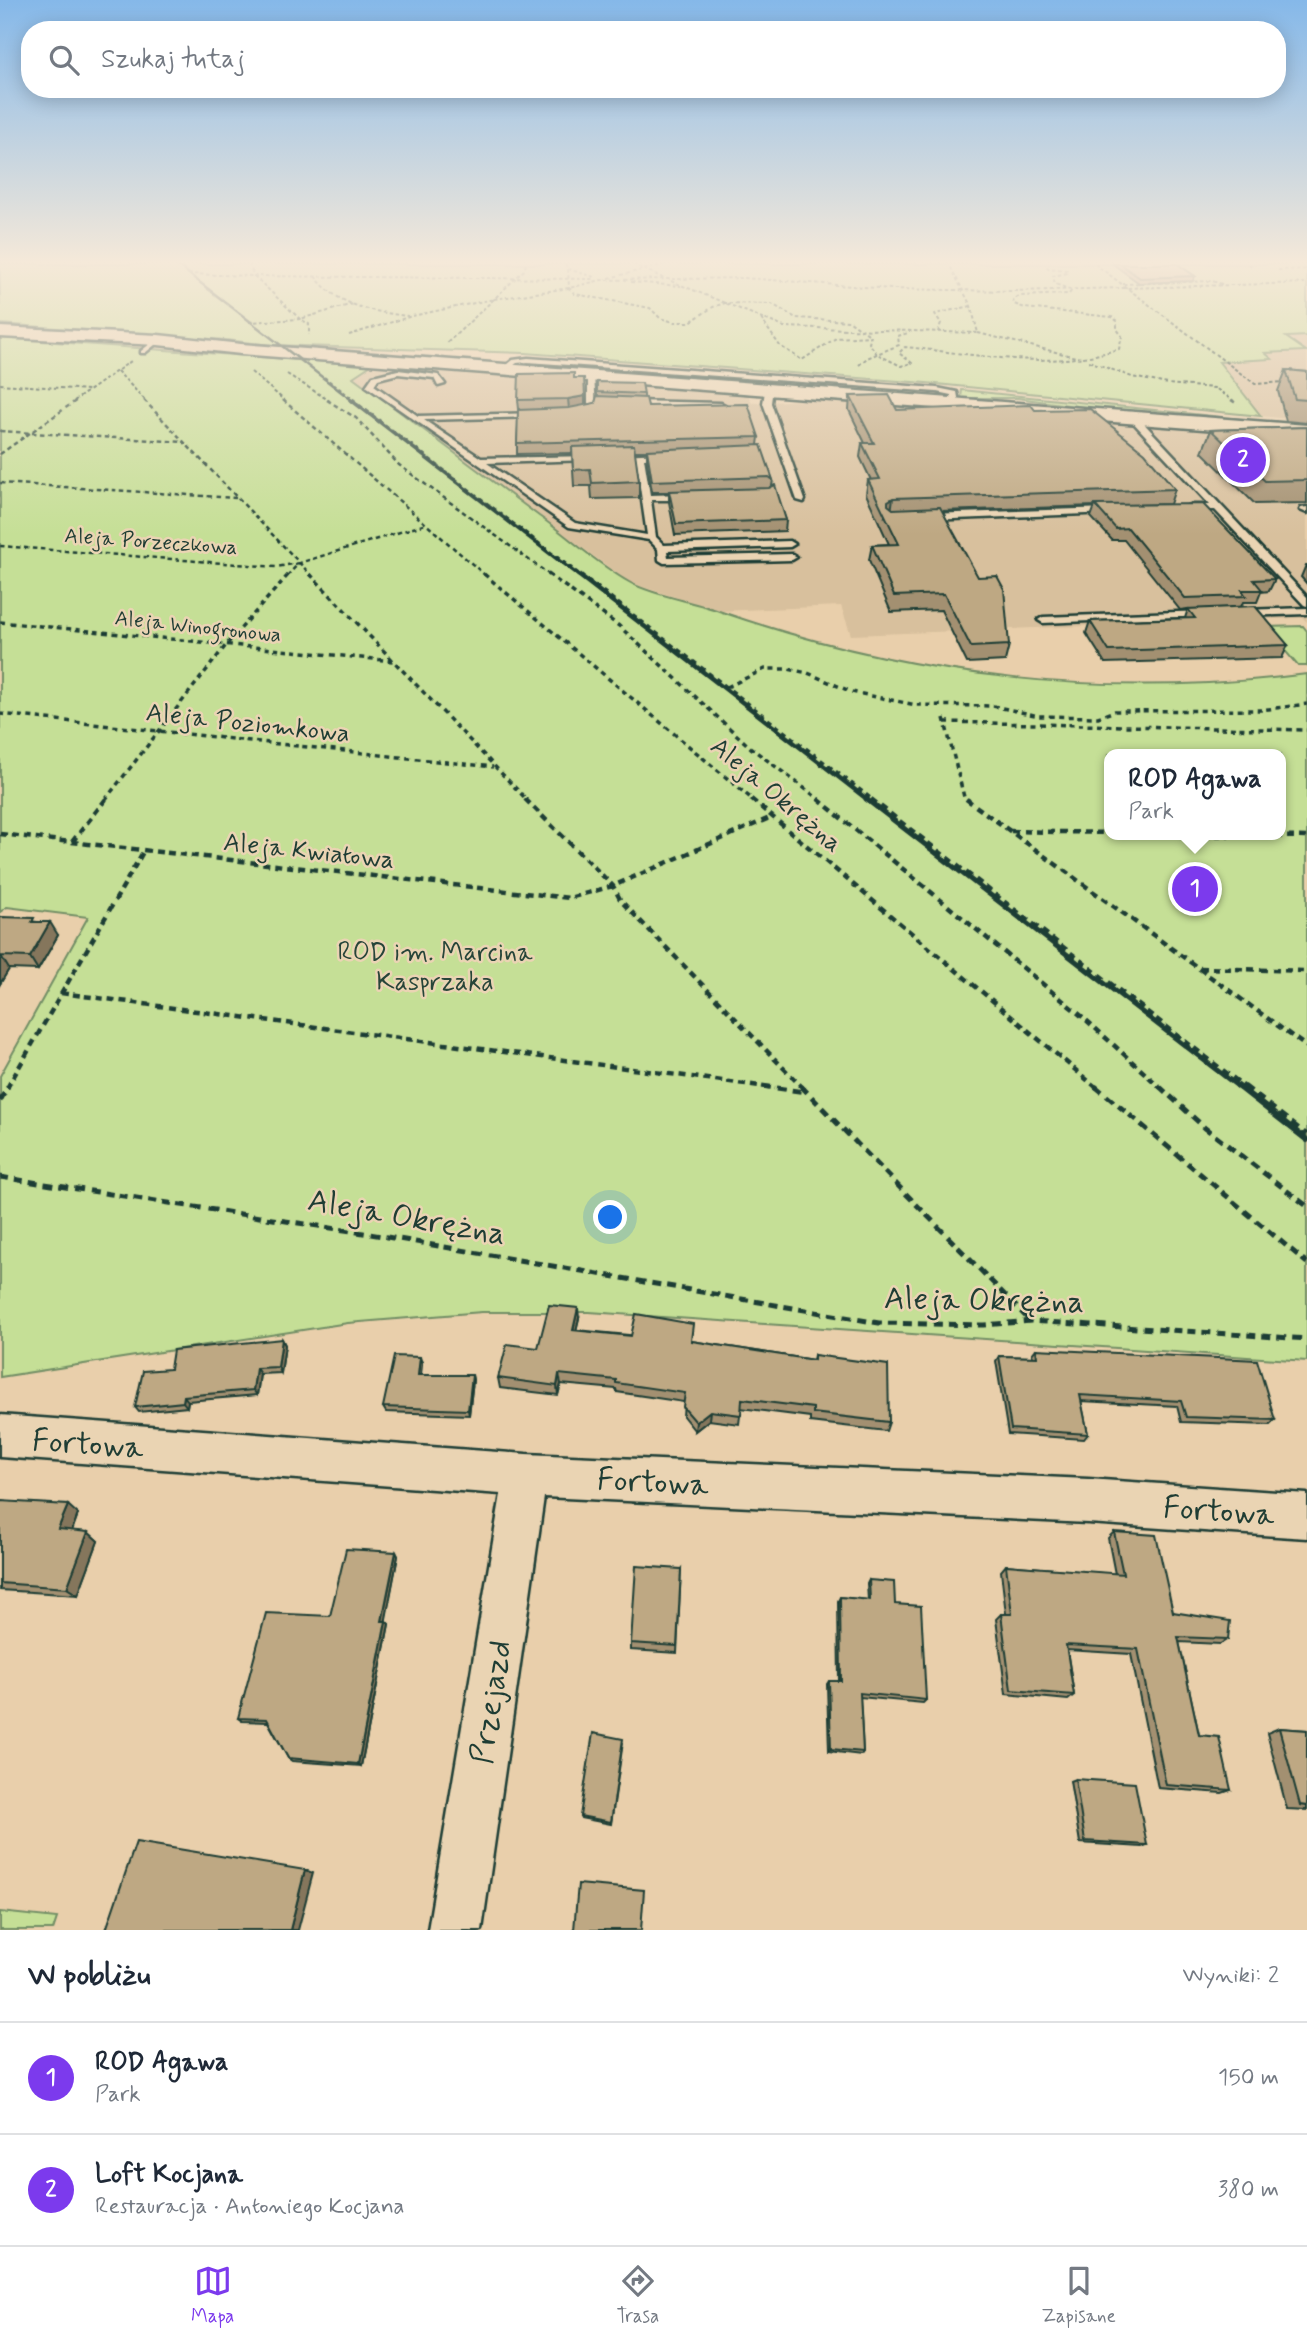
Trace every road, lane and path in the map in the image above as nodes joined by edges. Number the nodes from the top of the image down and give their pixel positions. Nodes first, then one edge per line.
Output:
1 (139, 354) edge
2 (275, 354) edge
3 (793, 354) edge
4 (811, 354) edge
5 (877, 354) joint
6 (900, 354) edge
7 (968, 354) edge
8 (1063, 354) edge
9 (1104, 354) edge
10 (1215, 354) edge
11 (1087, 360) junction
12 (284, 367) dead end
13 (248, 369) dead end
14 (505, 369) junction
15 (854, 369) dead end
16 (117, 371) junction
17 (317, 371) dead end
18 (590, 375) junction
19 (1294, 382) edge
20 (0, 384) edge
21 (441, 384) dead end
22 (769, 388) junction
23 (90, 390) junction
24 (592, 402) junction
25 (605, 402) edge
26 (618, 403) edge
27 (955, 404) junction
28 (737, 406) edge
29 (1245, 410) dead end
30 (541, 414) edge
31 (569, 414) edge
32 (415, 418) junction
33 (1133, 418) junction
34 (1307, 430) edge
35 (0, 431) edge
36 (29, 433) junction
37 (185, 442) junction
38 (0, 454) edge
39 (679, 455) edge
40 (639, 456) junction
41 (599, 457) edge
42 (612, 457) edge
43 (477, 461) junction
44 (0, 483) edge
45 (701, 496) edge
46 (238, 498) junction
47 (646, 498) junction
48 (800, 500) dead end
49 (1216, 508) junction
50 (1176, 509) edge
51 (1123, 511) edge
52 (916, 517) edge
53 (426, 524) junction
54 (652, 538) junction
55 (790, 544) dead end
56 (0, 545) edge
57 (662, 548) junction
58 (792, 557) dead end
59 (299, 563) junction
60 (1307, 603) edge
61 (1307, 611) edge
62 (1226, 613) edge
63 (1212, 614) edge
64 (1043, 620) dead end
65 (0, 622) edge
66 (227, 644) junction
67 (393, 661) junction
68 (727, 687) junction
69 (1307, 704) edge
70 (0, 714) edge
71 (1307, 730) edge
72 (159, 732) junction
73 (493, 767) junction
74 (774, 816) junction
75 (1010, 831) junction
76 (1104, 833) edge
77 (0, 834) edge
78 (1286, 837) edge
79 (1307, 837) edge
80 (71, 843) junction
81 (143, 852) junction
82 (613, 886) junction
83 (1199, 968) junction
84 (1307, 971) edge
85 (61, 993) junction
86 (1307, 1047) edge
87 (805, 1092) junction
88 (0, 1101) edge
89 (1307, 1135) edge
90 (0, 1177) edge
91 (1307, 1206) edge
92 (1307, 1263) edge
93 (1031, 1321) junction
94 (1307, 1339) edge
95 (0, 1436) edge
96 (526, 1475) junction
97 (1307, 1516) edge
98 (455, 1930) edge

1 - 16 path
2 - 14 street
3 - 4 path
5 - 6 path
5 - 15 path
7 - 11 path
8 - 11 path
9 - 11 path
10 - 19 path
11 - 29 path
12 - 91 path
13 - 53 path, Aleja Okrężna
14 - 18 street
14 - 27 lane
16 - 23 path
16 - 37 path
17 - 68 path
18 - 22 street
18 - 24 lane
20 - 23 path
21 - 32 lane
22 - 27 street
22 - 48 lane
23 - 36 path
24 - 25 lane
24 - 31 lane
26 - 28 lane
27 - 33 street
30 - 32 lane
32 - 43 lane
33 - 34 street
33 - 49 lane
35 - 36 path
36 - 37 path
36 - 38 path
37 - 46 path
39 - 40 lane
40 - 42 lane
40 - 47 lane
41 - 43 lane
43 - 54 lane
44 - 46 path
45 - 47 lane
46 - 59 path
47 - 54 lane
49 - 50 lane
49 - 60 lane
51 - 52 lane
53 - 59 path, Aleja Porzeczkowa
53 - 74 path, Aleja Okrężna
54 - 57 lane
55 - 57 lane
56 - 59 path, Aleja Porzeczkowa
57 - 58 lane
59 - 66 path
59 - 67 path
61 - 62 lane
63 - 64 lane
65 - 66 path, Aleja Winogronowa
66 - 67 path, Aleja Winogronowa
66 - 72 path
67 - 73 path
68 - 69 path
68 - 89 path
70 - 72 path, Aleja Poziomkowa
71 - 75 path
72 - 73 path, Aleja Poziomkowa
72 - 80 path
73 - 82 path
74 - 82 path, Aleja Kwiatowa
74 - 92 path, Aleja Okrężna
75 - 76 path
75 - 83 path
77 - 80 path, Aleja Kwiatowa
78 - 79 path
80 - 81 path, Aleja Kwiatowa
81 - 82 path, Aleja Kwiatowa
81 - 85 path
82 - 87 path
83 - 84 path
83 - 86 path
85 - 87 path
85 - 88 path
87 - 93 path
90 - 93 path, Aleja Okrężna
93 - 94 path, Aleja Okrężna
95 - 96 street, Fortowa
96 - 97 street, Fortowa
96 - 98 street, Przejazd

